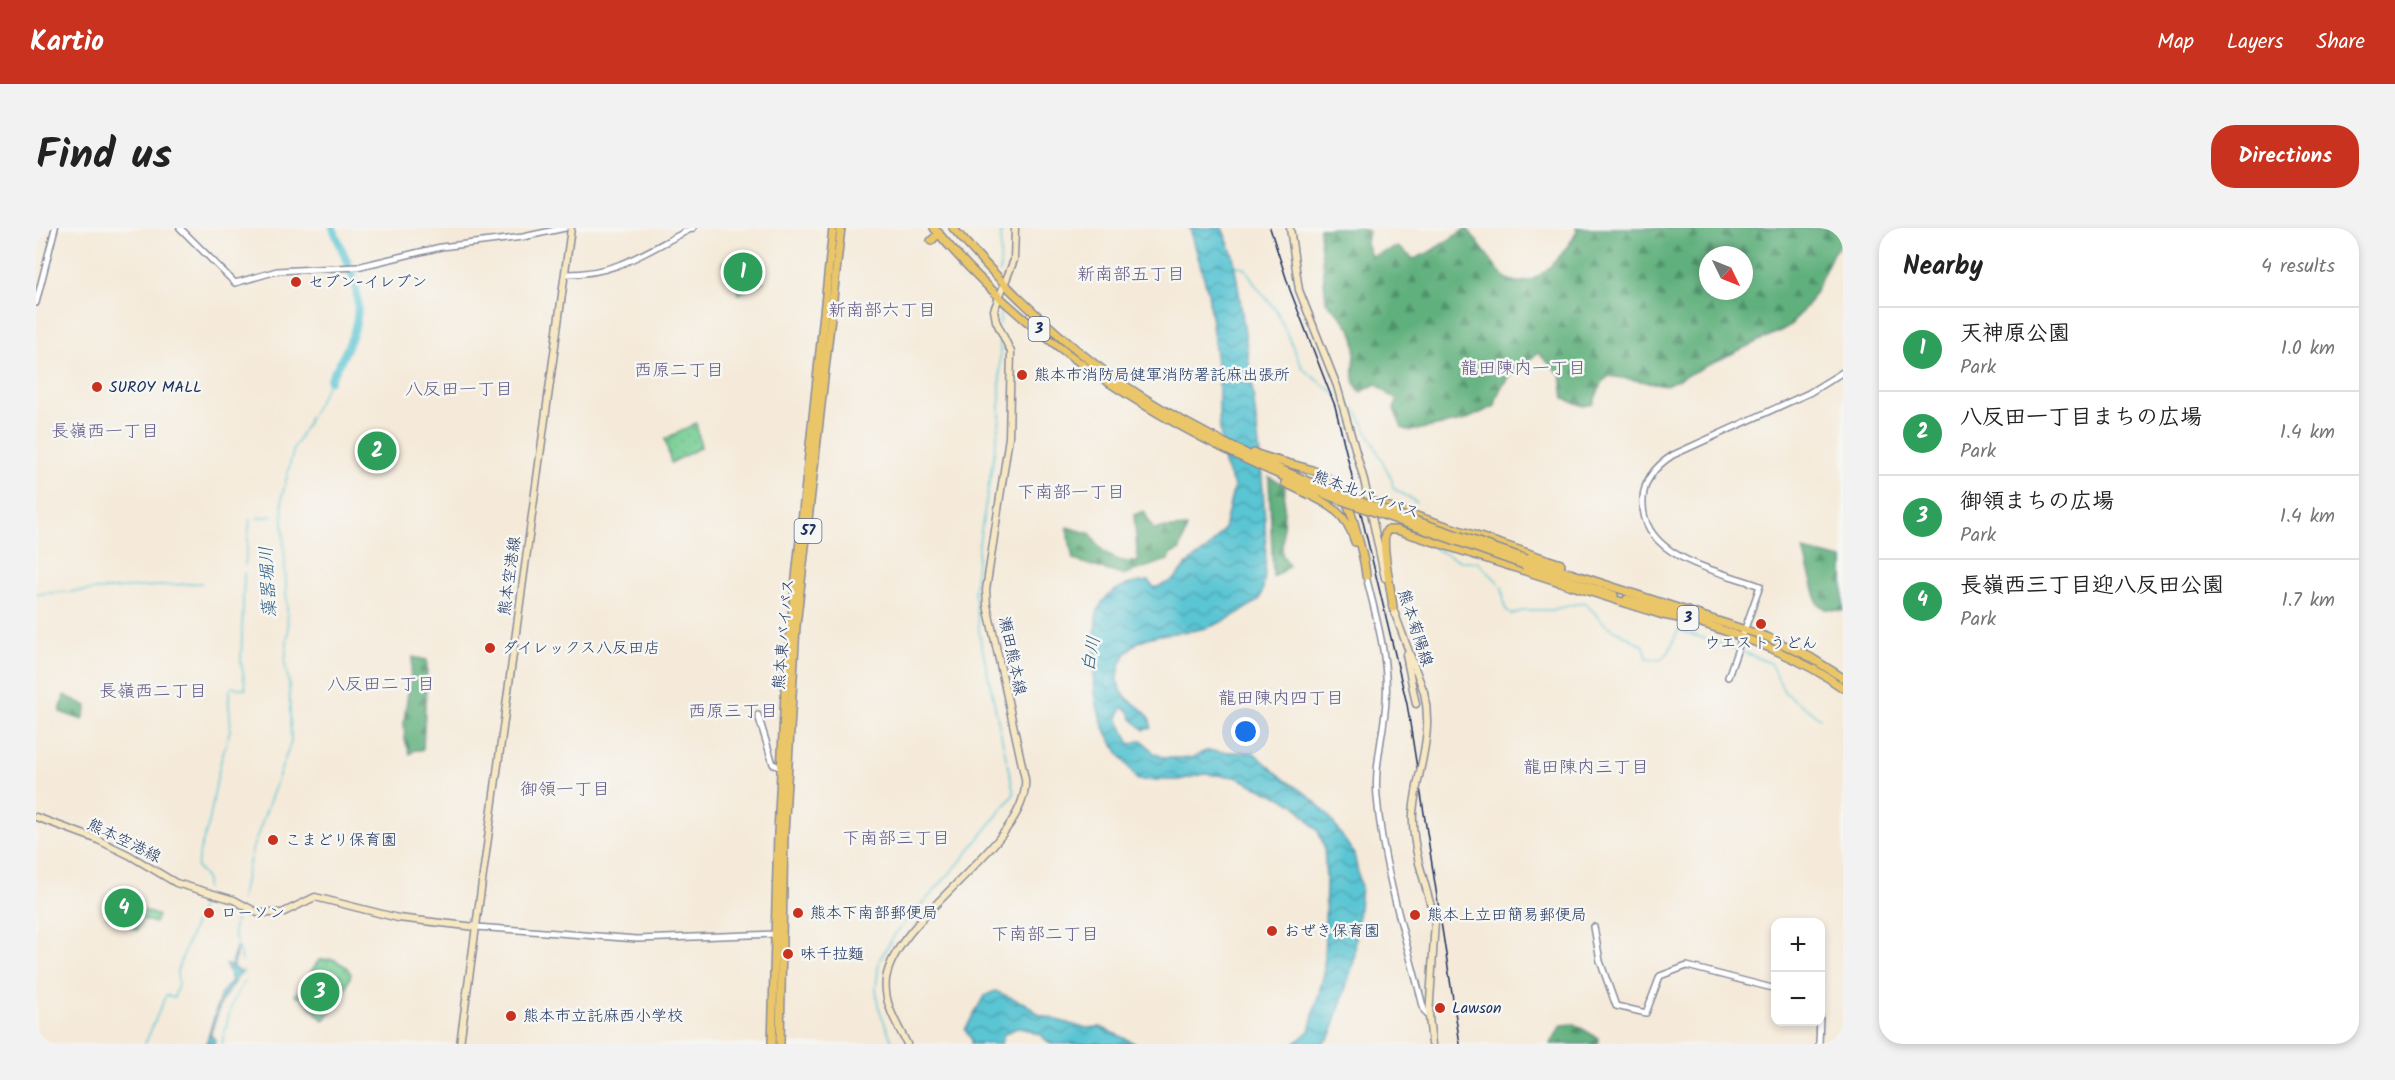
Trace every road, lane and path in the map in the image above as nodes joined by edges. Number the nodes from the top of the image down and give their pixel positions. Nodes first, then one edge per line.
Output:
1 (55, 228) edge
2 (180, 228) edge
3 (565, 228) edge
4 (572, 228) edge
5 (693, 228) edge
6 (833, 228) edge
7 (841, 228) edge
8 (953, 228) edge
9 (1015, 228) edge
10 (1290, 228) edge
11 (936, 231) edge
12 (931, 241) dead end
13 (565, 274) junction
14 (1006, 283) junction
15 (998, 296) junction
16 (36, 303) edge
17 (1843, 372) edge
18 (1160, 411) junction
19 (1227, 445) junction
20 (1289, 480) junction
21 (1368, 500) junction
22 (1526, 562) junction
23 (1366, 576) junction
24 (1621, 588) junction
25 (1393, 609) junction
26 (1699, 622) junction
27 (1744, 633) junction
28 (1404, 644) junction
29 (1728, 677) dead end
30 (1843, 678) edge
31 (1843, 688) edge
32 (1416, 704) dead end
33 (758, 715) dead end
34 (781, 768) junction
35 (36, 817) edge
36 (476, 927) junction
37 (1594, 927) dead end
38 (782, 928) junction
39 (774, 935) junction
40 (1771, 987) edge
41 (1429, 1017) junction
42 (1820, 1026) edge
43 (459, 1044) edge
44 (772, 1044) edge
45 (780, 1044) edge
46 (907, 1044) edge
47 (1432, 1044) edge
48 (1819, 1044) edge

1 - 16 street
2 - 3 street
4 - 13 main road, 熊本空港線
5 - 13 street
6 - 34 highway, 熊本東バイパス / 57
7 - 38 highway, 熊本東バイパス / 57
8 - 14 highway, 熊本北バイパス / 3
9 - 14 main road
10 - 21 main road, 熊本菊陽線
11 - 12 highway
11 - 15 highway, 熊本北バイパス / 3
13 - 36 main road, 熊本空港線
14 - 15 main road
14 - 18 highway, 熊本北バイパス / 3
15 - 18 highway, 熊本北バイパス / 3
15 - 46 main road, 瀬田熊本線
17 - 27 street
18 - 19 highway, 熊本北バイパス / 3
18 - 20 highway, 熊本北バイパス / 3
19 - 20 highway, 熊本北バイパス / 3
19 - 23 highway, 3
20 - 22 highway, 熊本北バイパス / 3, bridge
20 - 23 highway, 3
21 - 24 highway
21 - 25 main road, 熊本菊陽線
22 - 24 highway, 熊本北バイパス / 3
22 - 26 highway, 熊本北バイパス / 3
23 - 41 street
24 - 27 highway, 熊本北バイパス / 3
25 - 26 highway
25 - 28 main road, 熊本菊陽線
26 - 27 highway, 熊本北バイパス / 3
27 - 29 street
27 - 30 highway, 熊本北バイパス / 3
27 - 31 highway, 熊本北バイパス / 3
28 - 32 main road
28 - 41 main road, 熊本菊陽線, bridge
33 - 34 street
34 - 39 highway, 熊本東バイパス / 57
35 - 36 main road, 熊本空港線
36 - 39 street
36 - 43 main road, 熊本空港線
37 - 40 street
38 - 39 street
38 - 45 highway, 熊本東バイパス / 57
39 - 44 highway, 熊本東バイパス / 57
41 - 47 main road, 熊本菊陽線
42 - 48 street

